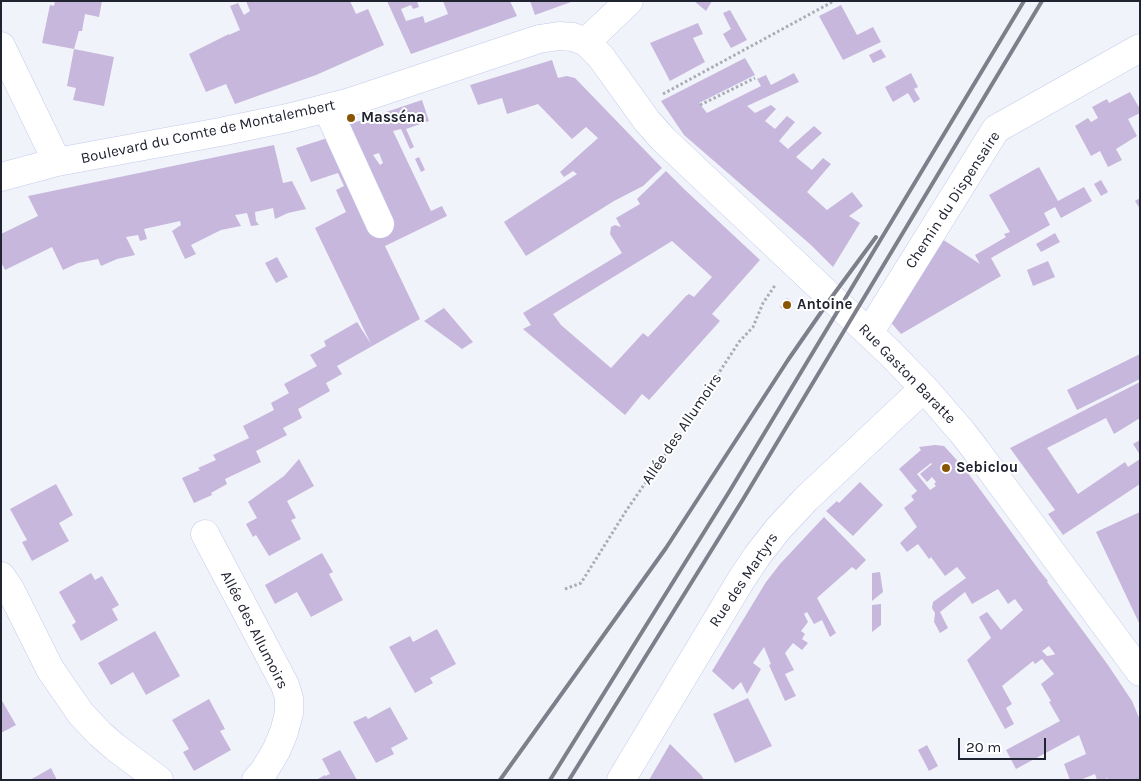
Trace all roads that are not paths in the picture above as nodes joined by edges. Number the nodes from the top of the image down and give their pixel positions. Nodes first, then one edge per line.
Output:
1 (629, 1) edge
2 (586, 42) junction
3 (1, 46) edge
4 (1140, 48) edge
5 (327, 108) junction
6 (57, 162) junction
7 (1, 177) edge
8 (380, 224) dead end
9 (869, 333) junction
10 (924, 388) junction
11 (205, 534) dead end
12 (1, 576) edge
13 (1130, 640) edge
14 (1140, 672) edge
15 (159, 780) edge
16 (256, 780) edge
17 (621, 780) edge

1 - 2 street
2 - 5 street, Boulevard du Comte de Montalembert
2 - 9 street, Rue Gaston Baratte
3 - 6 street
4 - 9 street, Chemin du Dispensaire
5 - 6 street, Boulevard du Comte de Montalembert
5 - 8 street
6 - 7 street, Boulevard du Comte de Montalembert
9 - 10 street, Rue Gaston Baratte
10 - 13 street, Rue Gaston Baratte
10 - 17 street, Rue des Martyrs
11 - 16 street, Allée des Allumoirs
12 - 15 street
13 - 14 street, Rue Gaston Baratte

